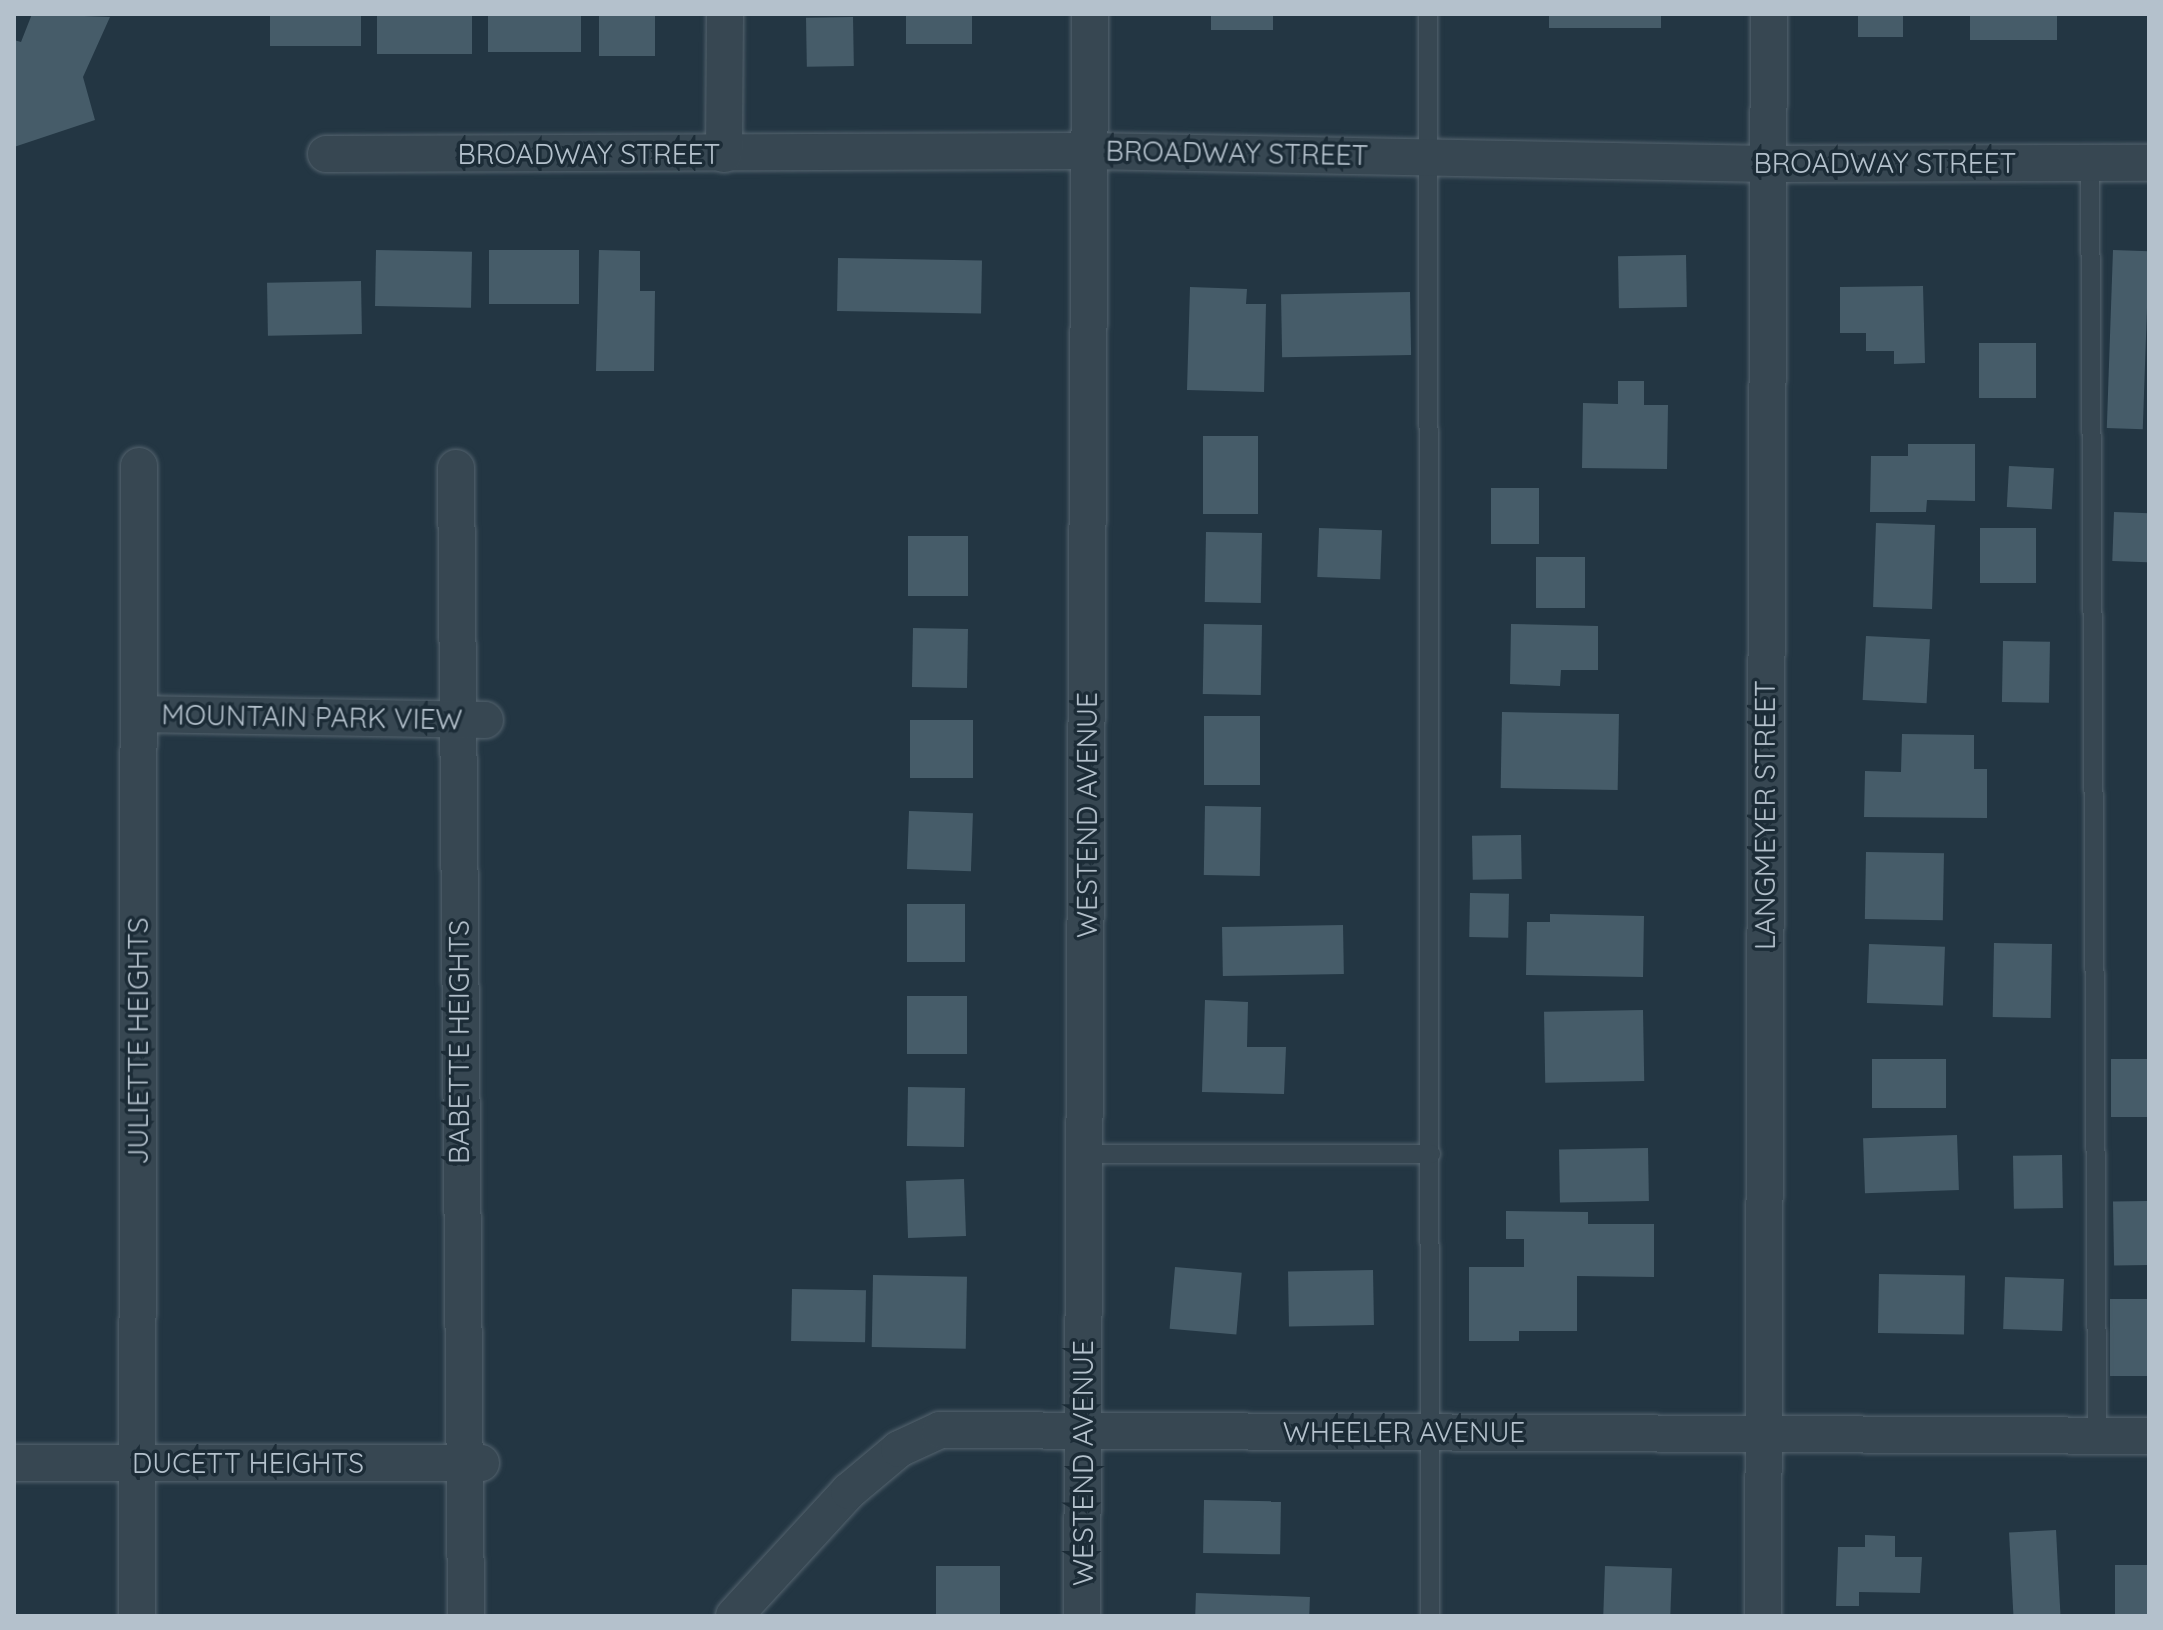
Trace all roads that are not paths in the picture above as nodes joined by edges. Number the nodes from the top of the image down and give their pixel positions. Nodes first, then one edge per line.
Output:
1 (725, 14) edge
2 (1090, 14) edge
3 (1428, 14) edge
4 (1769, 14) edge
5 (1089, 151) junction
6 (326, 154) dead end
7 (724, 154) junction
8 (1429, 155) junction
9 (2090, 163) junction
10 (2149, 163) edge
11 (1768, 164) junction
12 (139, 466) dead end
13 (456, 468) dead end
14 (139, 714) junction
15 (471, 720) junction
16 (1085, 1154) junction
17 (1431, 1154) junction
18 (1084, 1430) junction
19 (1431, 1432) junction
20 (1762, 1434) junction
21 (2097, 1436) junction
22 (2149, 1436) edge
23 (14, 1463) edge
24 (137, 1463) junction
25 (471, 1463) junction
26 (137, 1616) edge
27 (466, 1616) edge
28 (734, 1616) edge
29 (1082, 1616) edge
30 (1430, 1616) edge
31 (1763, 1616) edge

1 - 7 street
2 - 5 street, WESTEND AVENUE
3 - 8 lane
4 - 11 street, LANGMEYER STREET
5 - 7 street, BROADWAY STREET
5 - 8 street, BROADWAY STREET
5 - 16 street, WESTEND AVENUE
6 - 7 street, BROADWAY STREET
8 - 11 street, BROADWAY STREET
8 - 17 lane
9 - 10 street, BROADWAY STREET
9 - 11 street, BROADWAY STREET
9 - 21 lane
11 - 20 street, LANGMEYER STREET
12 - 14 street, JULIETTE HEIGHTS
13 - 15 street, BABETTE HEIGHTS
14 - 15 street, MOUNTAIN PARK VIEW
14 - 24 street, JULIETTE HEIGHTS
15 - 25 street, BABETTE HEIGHTS
16 - 17 lane
16 - 18 street, WESTEND AVENUE
17 - 19 lane
18 - 19 street, WHEELER AVENUE
18 - 28 street, WHEELER AVENUE
18 - 29 street, WESTEND AVENUE
19 - 20 street, WHEELER AVENUE
19 - 30 lane
20 - 21 street, WHEELER AVENUE
20 - 31 street, LANGMEYER STREET
21 - 22 street, WHEELER AVENUE
23 - 24 street, DUCETT HEIGHTS
24 - 25 street, DUCETT HEIGHTS
24 - 26 street, JULIETTE HEIGHTS
25 - 27 street, BABETTE HEIGHTS

